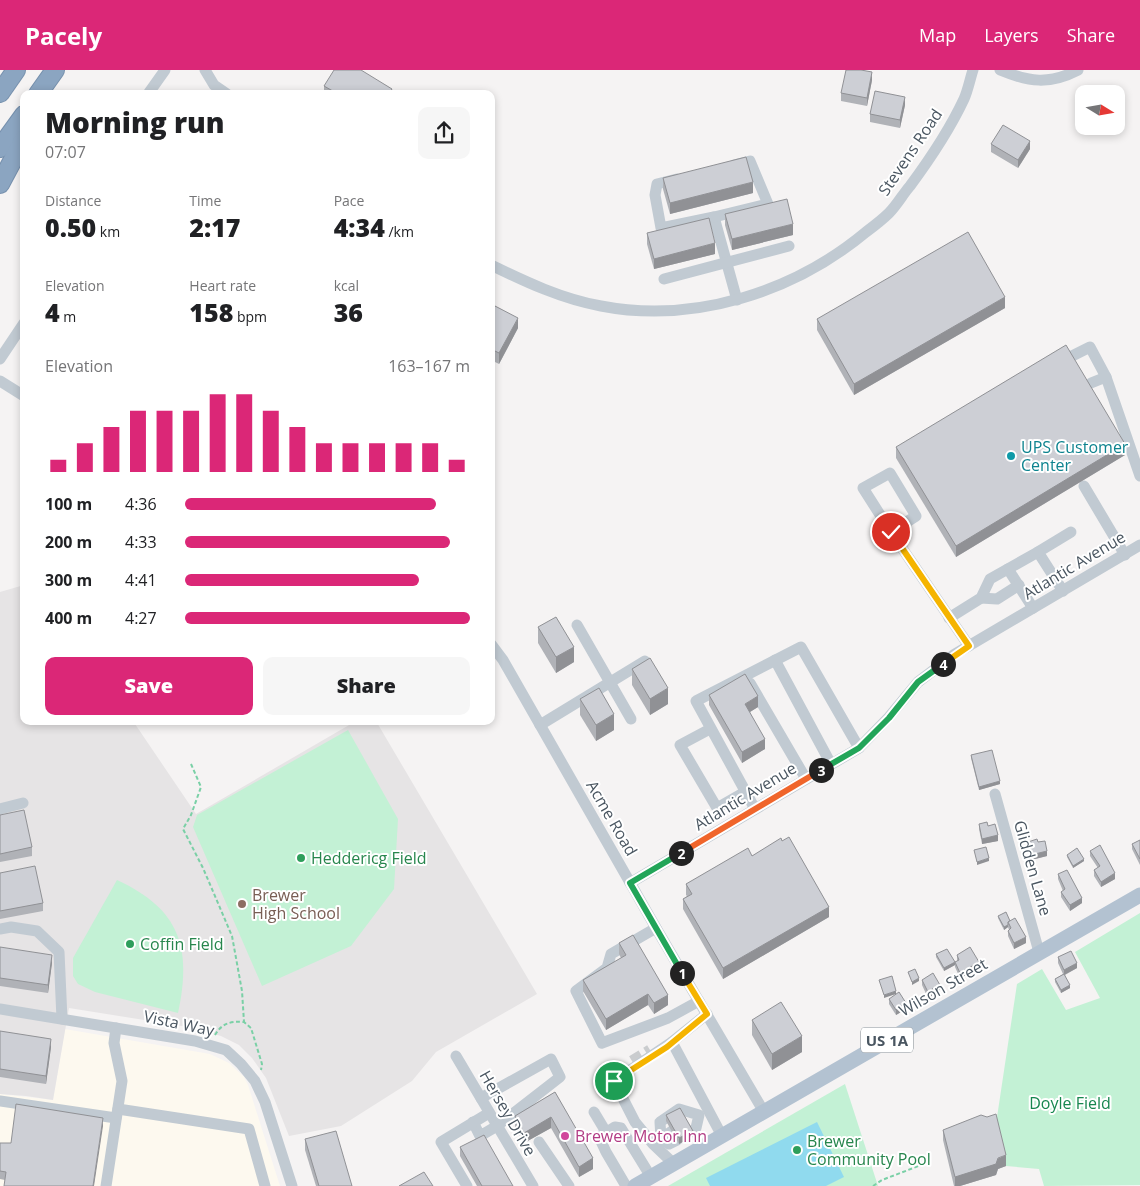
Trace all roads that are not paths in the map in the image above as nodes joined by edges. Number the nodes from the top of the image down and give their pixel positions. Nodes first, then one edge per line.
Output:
1 (16, 70) edge
2 (55, 70) edge
3 (64, 70) edge
4 (165, 70) edge
5 (205, 70) edge
6 (973, 70) edge
7 (1000, 70) edge
8 (1078, 70) edge
9 (41, 90) edge
10 (52, 90) edge
11 (151, 90) edge
12 (221, 90) edge
13 (0, 94) edge
14 (20, 120) edge
15 (20, 146) edge
16 (0, 148) edge
17 (722, 168) edge
18 (685, 177) edge
19 (0, 184) edge
20 (714, 217) junction
21 (789, 246) dead end
22 (727, 263) junction
23 (495, 266) edge
24 (664, 278) dead end
25 (737, 300) junction
26 (20, 328) edge
27 (1070, 356) edge
28 (0, 359) edge
29 (1106, 377) junction
30 (0, 380) edge
31 (1091, 383) edge
32 (20, 393) edge
33 (1140, 476) edge
34 (1084, 486) dead end
35 (891, 532) junction
36 (1071, 532) dead end
37 (1140, 545) edge
38 (1038, 552) junction
39 (1125, 555) junction
40 (1008, 569) junction
41 (1019, 586) junction
42 (1063, 591) junction
43 (981, 598) junction
44 (1033, 608) junction
45 (949, 618) junction
46 (577, 625) dead end
47 (969, 646) junction
48 (495, 649) edge
49 (648, 660) edge
50 (775, 660) junction
51 (746, 676) junction
52 (610, 682) junction
53 (631, 719) dead end
54 (540, 725) junction
55 (710, 729) junction
56 (859, 748) junction
57 (831, 764) junction
58 (806, 779) junction
59 (745, 792) junction
60 (995, 794) dead end
61 (23, 804) dead end
62 (0, 808) edge
63 (755, 809) junction
64 (630, 883) junction
65 (1140, 895) edge
66 (0, 928) edge
67 (656, 928) junction
68 (1039, 952) junction
69 (699, 1001) junction
70 (0, 1009) edge
71 (707, 1014) junction
72 (62, 1019) junction
73 (116, 1028) junction
74 (670, 1045) junction
75 (650, 1050) tunnel mouth
76 (456, 1056) dead end
77 (632, 1061) tunnel mouth
78 (619, 1078) junction
79 (481, 1098) junction
80 (0, 1101) edge
81 (489, 1112) junction
82 (594, 1112) dead end
83 (764, 1112) junction
84 (704, 1113) junction
85 (117, 1114) junction
86 (473, 1122) junction
87 (497, 1126) junction
88 (688, 1128) edge
89 (606, 1132) junction
90 (674, 1136) edge
91 (722, 1136) junction
92 (657, 1141) junction
93 (539, 1142) dead end
94 (674, 1164) junction
95 (650, 1177) junction
96 (106, 1186) edge
97 (265, 1186) edge
98 (292, 1186) edge
99 (467, 1186) edge
100 (532, 1186) edge
101 (569, 1186) edge
102 (626, 1186) edge
103 (636, 1186) edge

1 - 13 highway
2 - 9 highway
3 - 10 highway
4 - 11 street
5 - 12 street
6 - 25 street, Stevens Road
7 - 8 street
14 - 16 highway
15 - 19 highway
17 - 20 street
18 - 20 street
20 - 22 street
21 - 22 street
22 - 24 street
22 - 25 street
23 - 25 street, Stevens Road
26 - 28 street
27 - 29 street
29 - 31 street
29 - 33 street
30 - 32 street
34 - 39 street
35 - 35 street
35 - 45 street
36 - 38 street
37 - 39 street, Atlantic Avenue
38 - 40 street
38 - 42 street
39 - 42 street, Atlantic Avenue
40 - 41 street
40 - 43 street
41 - 43 street
41 - 44 street
42 - 44 street, Atlantic Avenue
43 - 45 street
44 - 47 street, Atlantic Avenue
45 - 47 street
46 - 52 street
47 - 56 street, Atlantic Avenue
48 - 54 street, Acme Road
49 - 52 street
50 - 51 street
50 - 56 street
50 - 57 street
51 - 55 street
51 - 58 street
52 - 53 street
52 - 54 street
54 - 64 street, Acme Road
55 - 59 street
55 - 59 street
56 - 57 street, Atlantic Avenue
57 - 58 street, Atlantic Avenue
58 - 63 street, Atlantic Avenue
59 - 63 street
60 - 68 street, Glidden Lane
61 - 62 street
63 - 64 street, Atlantic Avenue
64 - 67 street, Acme Road
65 - 68 main road, Wilson Street / US 1A
66 - 72 street
67 - 69 street, Acme Road
67 - 69 street
68 - 83 main road, Wilson Street / US 1A
69 - 71 street, Acme Road
70 - 72 street, Vista Way
71 - 74 street
71 - 83 street, Acme Road
72 - 73 street, Vista Way
73 - 85 street
73 - 98 street, Vista Way
74 - 75 street
74 - 78 street
74 - 84 street
76 - 79 street, Hersey Drive
77 - 78 street
78 - 92 street
79 - 81 street, Hersey Drive
79 - 87 street
80 - 85 street
81 - 86 street
81 - 87 street, Hersey Drive
82 - 89 street
83 - 91 main road, Wilson Street / US 1A
84 - 88 street
84 - 91 street
84 - 92 street
85 - 96 street
85 - 97 street
86 - 87 street
86 - 99 street
87 - 100 street, Hersey Drive
89 - 95 street
89 - 102 street
90 - 92 street
91 - 94 main road, Wilson Street / US 1A
92 - 94 street
93 - 101 street
94 - 95 main road, Wilson Street / US 1A
95 - 103 main road, Wilson Street / US 1A

